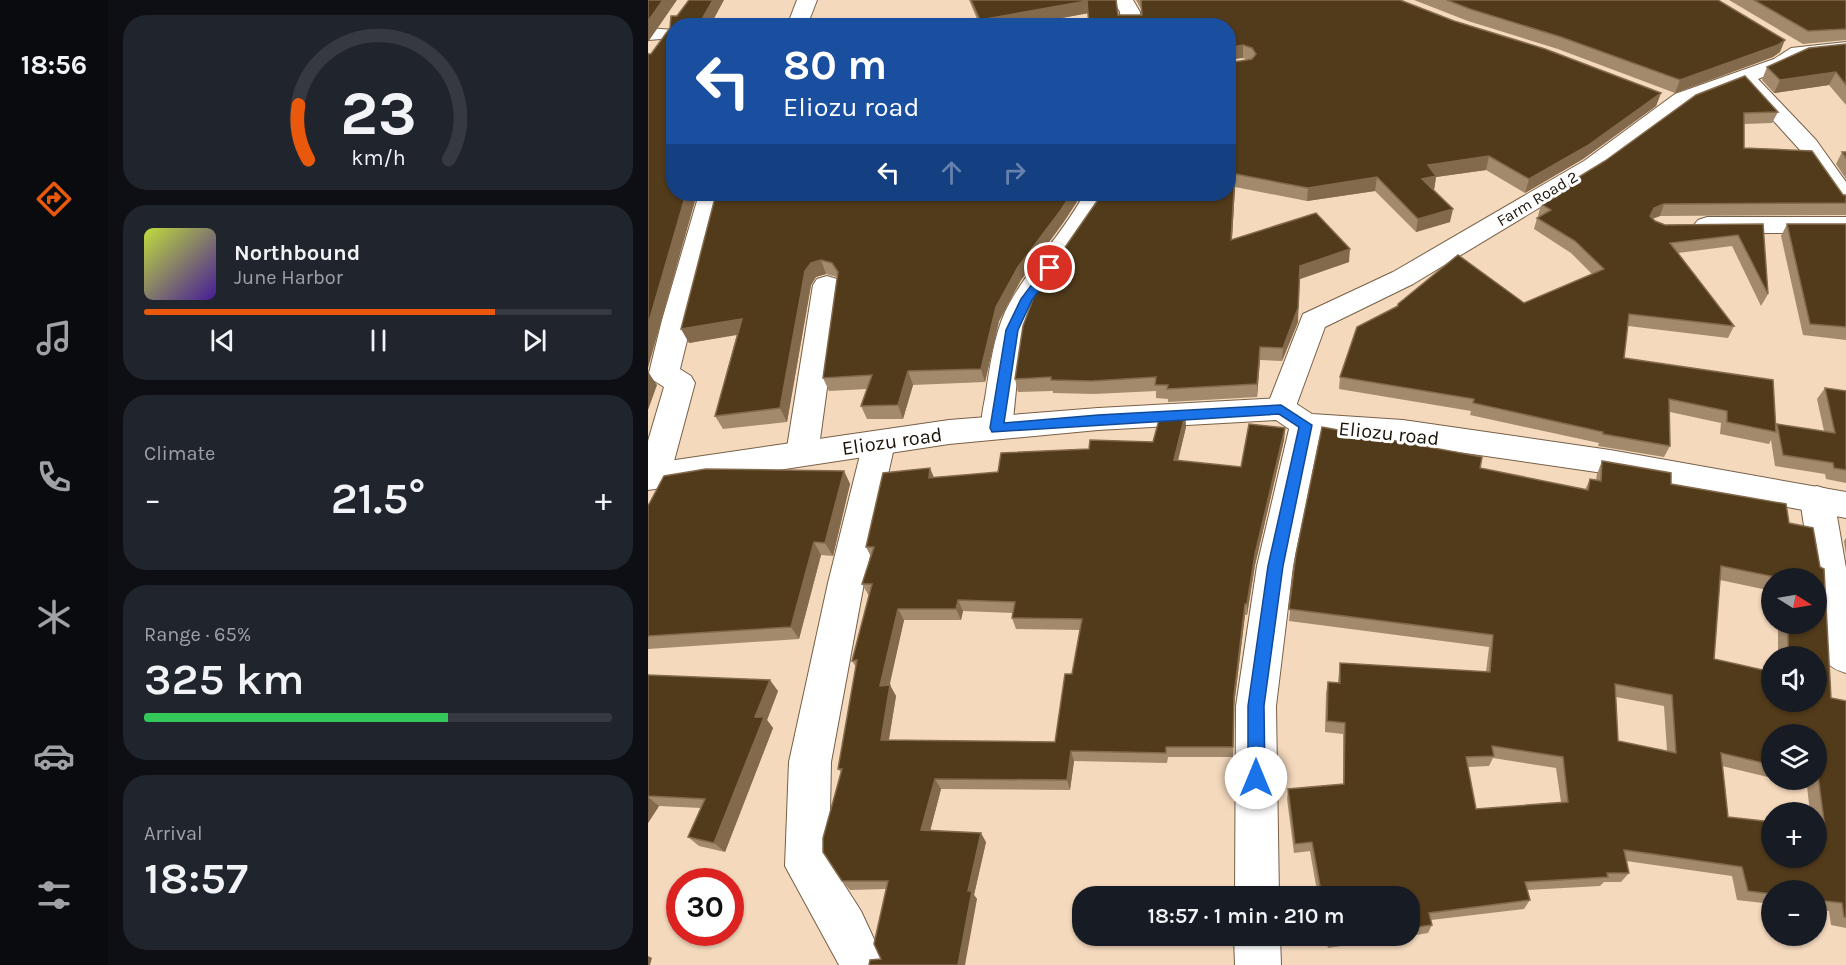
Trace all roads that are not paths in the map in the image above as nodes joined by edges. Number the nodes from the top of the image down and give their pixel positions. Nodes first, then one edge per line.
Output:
1 (807, 0) edge
2 (1123, 0) edge
3 (800, 18) edge
4 (1130, 18) edge
5 (1846, 48) edge
6 (1745, 77) junction
7 (1846, 199) edge
8 (709, 201) edge
9 (1092, 201) edge
10 (1683, 225) edge
11 (1846, 225) edge
12 (827, 285) dead end
13 (1293, 417) junction
14 (996, 428) junction
15 (879, 442) junction
16 (802, 454) junction
17 (651, 476) edge
18 (1831, 502) edge
19 (1846, 656) edge
20 (1257, 886) edge
21 (1257, 946) edge
22 (863, 965) edge
23 (1258, 965) edge

1 - 3 street
2 - 4 street
5 - 6 street, Farm Road 2
6 - 7 street
6 - 13 street, Farm Road 2
8 - 17 street
9 - 14 street
10 - 11 street
12 - 16 street
13 - 14 street, Eliozu road
13 - 18 street, Eliozu road
13 - 20 street, Farm Road 2
14 - 15 street, Eliozu road
15 - 16 street, Eliozu road
15 - 22 street
16 - 17 street, Eliozu road
18 - 19 street
21 - 23 street

